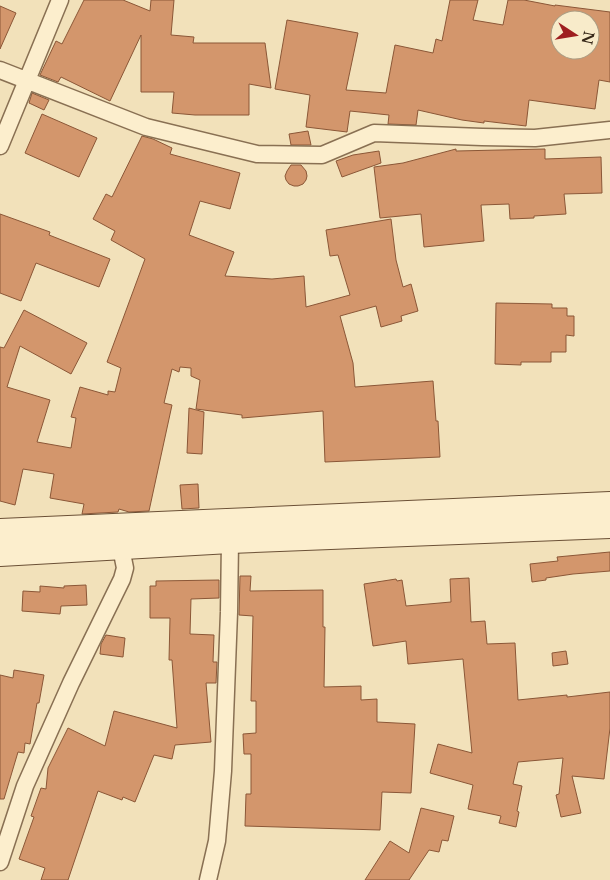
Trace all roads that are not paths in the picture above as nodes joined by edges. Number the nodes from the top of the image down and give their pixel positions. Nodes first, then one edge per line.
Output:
1 (60, 0) edge
2 (0, 70) edge
3 (26, 80) junction
4 (610, 130) edge
5 (0, 146) edge
6 (610, 504) edge
7 (610, 526) edge
8 (0, 532) edge
9 (230, 541) junction
10 (121, 548) junction
11 (0, 554) edge
12 (0, 862) edge
13 (208, 880) edge

1 - 3 street
2 - 3 street
3 - 4 street
3 - 5 street
6 - 8 street
7 - 9 street
9 - 10 street
9 - 13 street
10 - 11 street
10 - 12 street

